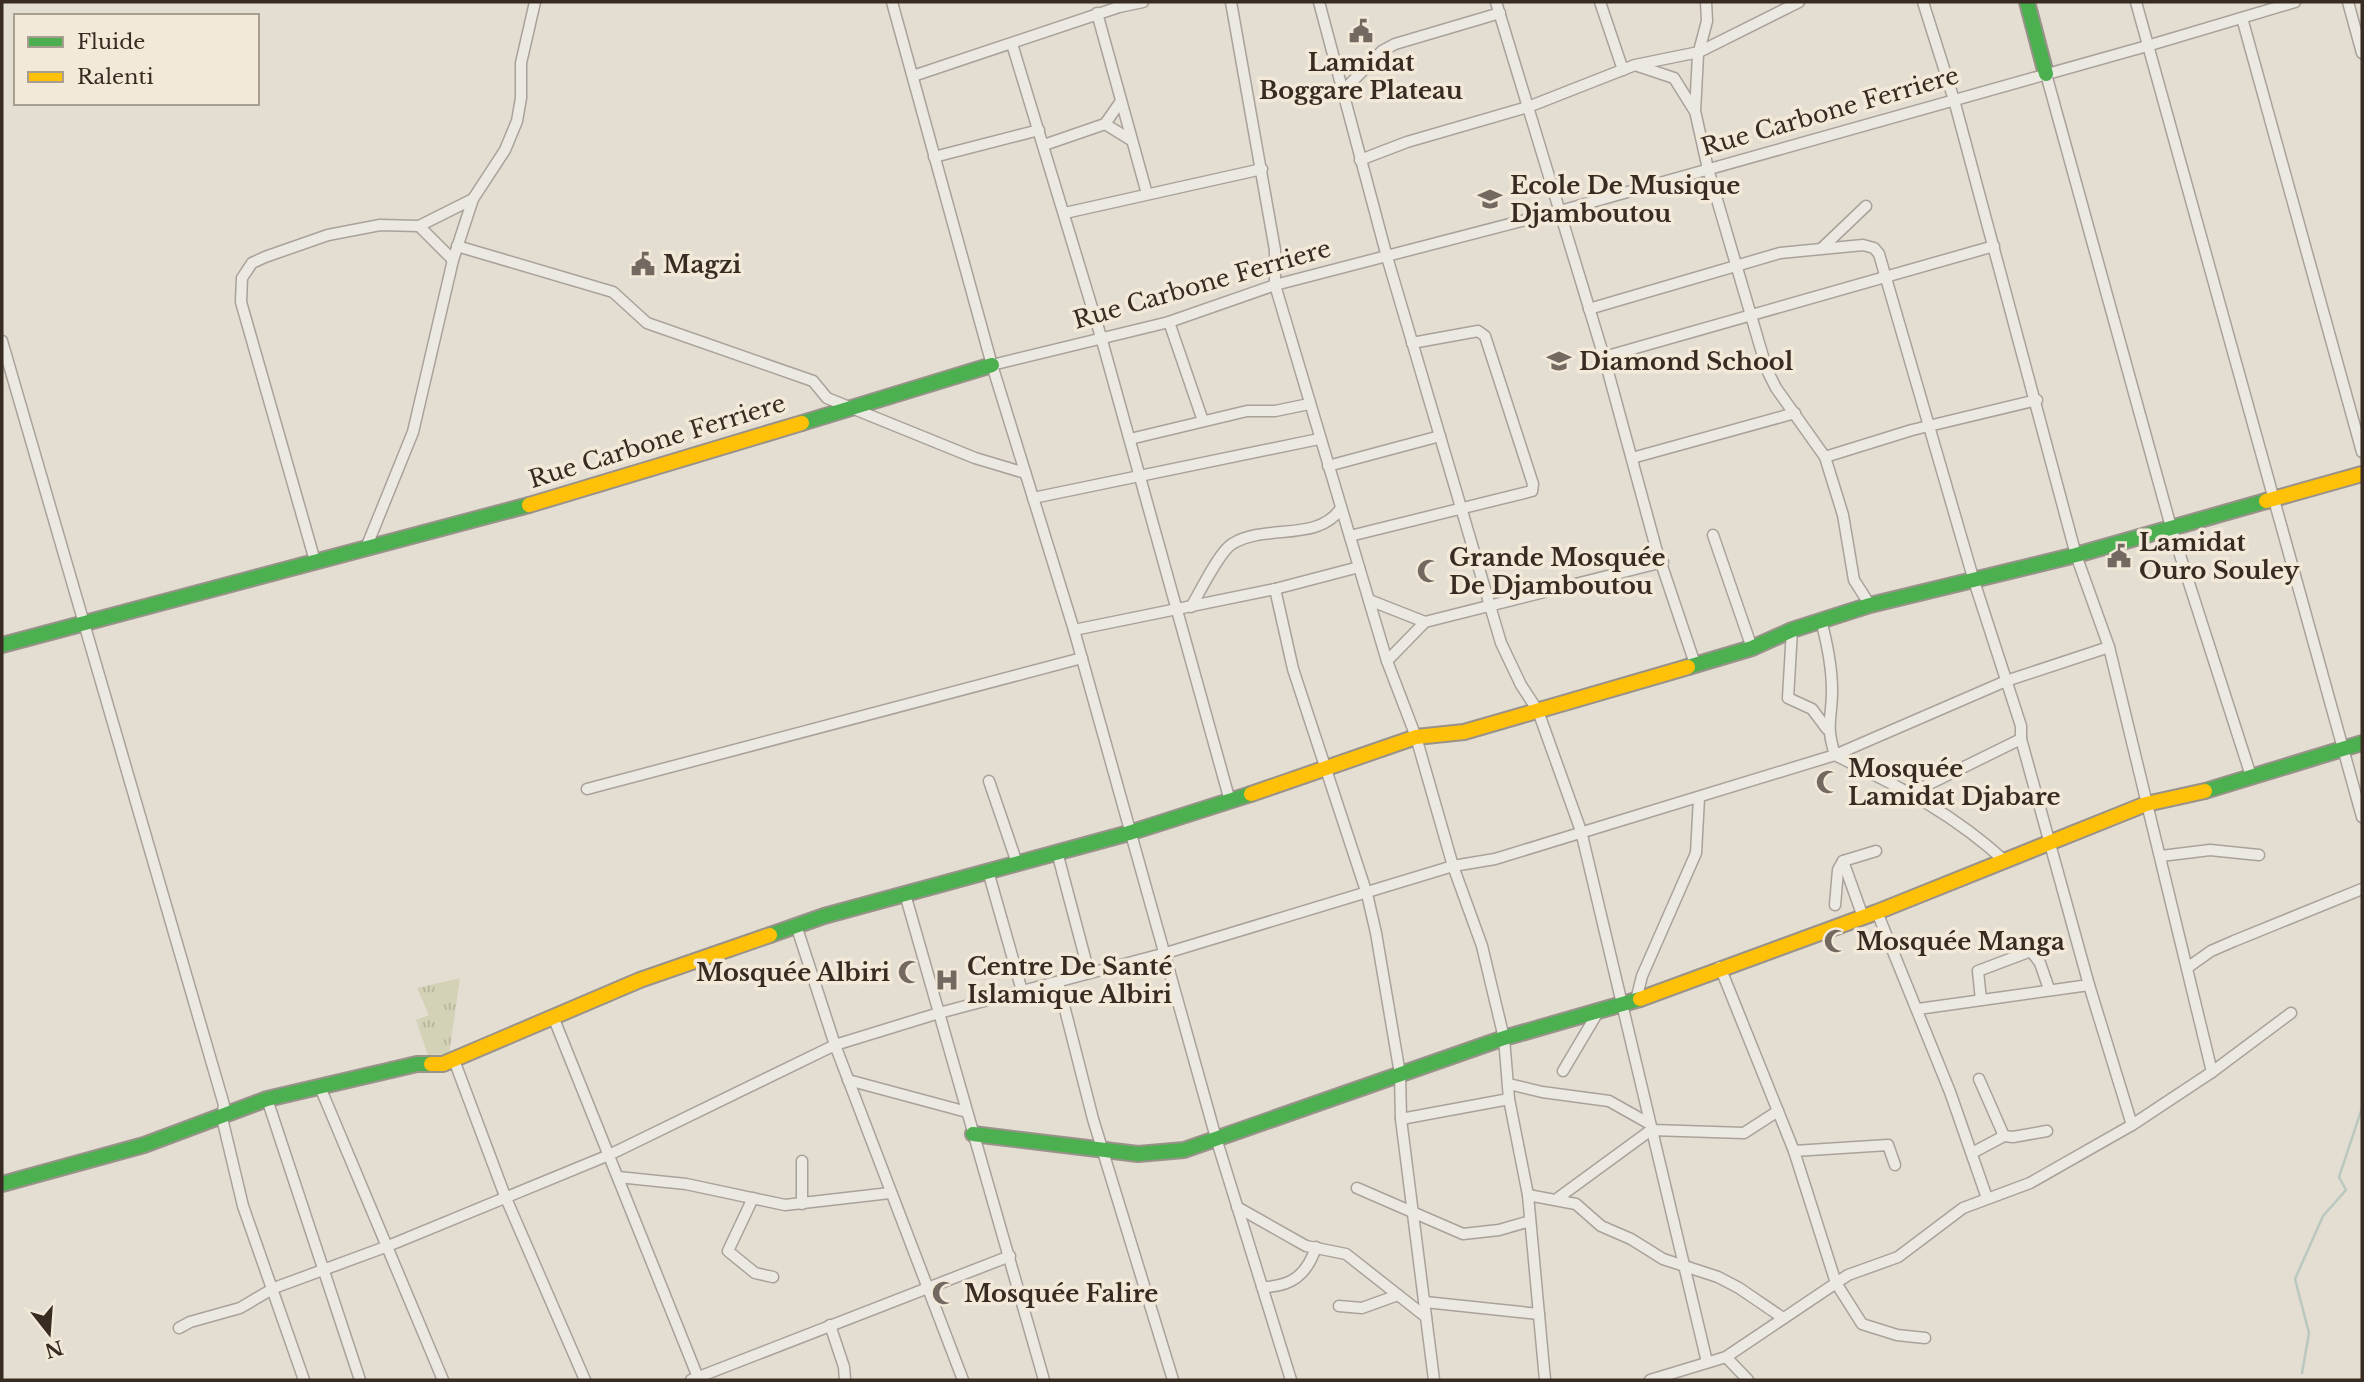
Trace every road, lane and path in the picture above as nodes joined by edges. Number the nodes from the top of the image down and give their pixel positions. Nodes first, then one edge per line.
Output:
1 (535, 2) edge
2 (892, 2) edge
3 (1143, 2) edge
4 (1231, 2) edge
5 (1319, 2) edge
6 (1496, 2) edge
7 (1600, 2) edge
8 (1706, 2) edge
9 (1799, 2) edge
10 (1923, 2) edge
11 (2027, 2) edge
12 (2136, 2) edge
13 (2295, 2) edge
14 (2348, 2) edge
15 (1118, 5) edge
16 (1097, 13) junction
17 (1500, 13) junction
18 (2242, 18) junction
19 (1012, 44) junction
20 (2147, 46) junction
21 (1699, 52) junction
22 (2362, 53) edge
23 (1635, 65) junction
24 (1623, 71) junction
25 (2046, 74) junction
26 (913, 76) junction
27 (1343, 91) junction
28 (1954, 100) junction
29 (1121, 101) junction
30 (1528, 107) junction
31 (1695, 111) junction
32 (1105, 124) junction
33 (1039, 130) junction
34 (1131, 140) junction
35 (1044, 145) junction
36 (934, 157) junction
37 (1360, 160) junction
38 (1262, 169) junction
39 (1708, 169) junction
40 (1147, 194) junction
41 (473, 199) junction
42 (1866, 206) dead end
43 (1560, 211) junction
44 (1065, 213) junction
45 (419, 226) junction
46 (457, 246) junction
47 (1994, 246) junction
48 (1822, 248) junction
49 (1387, 257) junction
50 (453, 260) junction
51 (1737, 266) junction
52 (1887, 276) junction
53 (1275, 285) junction
54 (1589, 309) junction
55 (1752, 316) junction
56 (1169, 322) junction
57 (1101, 337) junction
58 (2, 341) edge
59 (1412, 343) junction
60 (1604, 357) junction
61 (992, 365) junction
62 (2037, 400) junction
63 (1310, 404) junction
64 (851, 406) junction
65 (1795, 413) junction
66 (1203, 422) junction
67 (1931, 426) junction
68 (1440, 436) junction
69 (1130, 439) junction
70 (1320, 439) junction
71 (2362, 452) edge
72 (1825, 457) junction
73 (1632, 458) junction
74 (1328, 466) junction
75 (1026, 473) junction
76 (2362, 474) edge
77 (1140, 477) junction
78 (1033, 498) junction
79 (2272, 499) junction
80 (1341, 508) junction
81 (1464, 508) junction
82 (2171, 527) junction
83 (1713, 535) dead end
84 (1350, 536) junction
85 (366, 548) junction
86 (2076, 555) junction
87 (315, 561) junction
88 (1662, 562) junction
89 (1359, 567) junction
90 (1974, 581) junction
91 (1275, 589) junction
92 (1369, 600) junction
93 (1490, 603) junction
94 (1870, 605) junction
95 (1191, 607) junction
96 (1177, 610) junction
97 (1821, 620) junction
98 (1425, 622) junction
99 (86, 623) junction
100 (1074, 630) junction
101 (1792, 630) junction
102 (2, 645) edge
103 (2109, 647) junction
104 (1752, 648) junction
105 (1082, 658) junction
106 (1387, 661) junction
107 (1695, 664) junction
108 (2006, 681) junction
109 (1538, 711) junction
110 (1827, 729) junction
111 (1416, 737) junction
112 (2021, 739) junction
113 (2362, 743) edge
114 (2344, 749) junction
115 (1835, 755) junction
116 (1324, 771) junction
117 (2251, 776) junction
118 (989, 782) dead end
119 (587, 789) dead end
120 (1911, 793) junction
121 (1699, 798) junction
122 (1230, 801) junction
123 (2146, 804) junction
124 (2362, 817) edge
125 (1580, 831) junction
126 (1129, 832) junction
127 (2049, 845) junction
128 (1876, 851) dead end
129 (1056, 852) junction
130 (2259, 855) dead end
131 (2161, 856) junction
132 (1843, 861) junction
133 (2006, 862) junction
134 (1017, 863) junction
135 (1453, 866) junction
136 (988, 871) junction
137 (2362, 889) edge
138 (905, 894) junction
139 (1367, 894) junction
140 (1835, 905) dead end
141 (1870, 914) junction
142 (796, 925) junction
143 (1166, 953) junction
144 (1720, 967) junction
145 (2187, 968) junction
146 (1089, 974) junction
147 (1058, 982) junction
148 (2089, 985) junction
149 (2049, 989) junction
150 (1022, 991) junction
151 (1636, 1000) junction
152 (1982, 1000) junction
153 (1620, 1003) junction
154 (1918, 1009) junction
155 (1598, 1012) junction
156 (939, 1013) junction
157 (2291, 1013) dead end
158 (554, 1019) junction
159 (1504, 1038) junction
160 (835, 1045) junction
161 (454, 1060) junction
162 (1563, 1071) dead end
163 (2212, 1072) junction
164 (1400, 1074) junction
165 (1979, 1079) dead end
166 (848, 1080) junction
167 (1509, 1084) junction
168 (320, 1087) junction
169 (267, 1099) junction
170 (1509, 1099) junction
171 (1778, 1111) junction
172 (967, 1112) junction
173 (222, 1118) junction
174 (1401, 1119) junction
175 (2132, 1125) junction
176 (1651, 1127) junction
177 (2048, 1131) dead end
178 (973, 1134) junction
179 (2004, 1136) junction
180 (1216, 1138) junction
181 (1105, 1151) junction
182 (1794, 1151) junction
183 (1972, 1153) junction
184 (609, 1155) junction
185 (802, 1161) dead end
186 (1895, 1165) dead end
187 (618, 1177) junction
188 (2, 1184) edge
189 (1357, 1188) dead end
190 (890, 1192) junction
191 (1528, 1195) junction
192 (505, 1196) junction
193 (754, 1198) junction
194 (1558, 1198) junction
195 (1987, 1198) junction
196 (802, 1204) junction
197 (1237, 1207) junction
198 (1413, 1211) junction
199 (1530, 1221) junction
200 (388, 1246) junction
201 (1316, 1248) junction
202 (1010, 1256) junction
203 (1684, 1267) junction
204 (323, 1271) junction
205 (773, 1277) dead end
206 (1836, 1283) junction
207 (929, 1287) junction
208 (1262, 1287) junction
209 (274, 1288) junction
210 (1398, 1294) junction
211 (1425, 1302) junction
212 (1339, 1306) dead end
213 (1539, 1314) junction
214 (1426, 1317) junction
215 (1783, 1318) junction
216 (830, 1325) junction
217 (179, 1328) dead end
218 (1925, 1338) dead end
219 (1726, 1357) junction
220 (1707, 1362) junction
221 (1673, 1378) edge
222 (696, 1379) edge
223 (303, 1380) edge
224 (360, 1380) edge
225 (443, 1380) edge
226 (585, 1380) edge
227 (845, 1380) edge
228 (963, 1380) edge
229 (1044, 1380) edge
230 (1173, 1380) edge
231 (1291, 1380) edge
232 (1434, 1380) edge
233 (1545, 1380) edge
234 (1650, 1380) edge
235 (1748, 1380) edge

1 - 41 street
2 - 26 street
3 - 15 street
4 - 38 street
5 - 27 street
6 - 17 street
7 - 24 street
8 - 21 street
9 - 21 street
10 - 28 street
11 - 25 street
12 - 20 street
13 - 18 street, Rue Carbone Ferriere
14 - 22 street
15 - 16 street
16 - 19 street
16 - 29 street
17 - 27 street
17 - 30 street
18 - 20 street, Rue Carbone Ferriere
18 - 71 street
19 - 26 street
19 - 33 street
20 - 25 street, Rue Carbone Ferriere
20 - 79 street
21 - 23 street
21 - 31 street
23 - 24 street
23 - 31 street
24 - 30 street
25 - 28 street, Rue Carbone Ferriere
25 - 82 street
26 - 36 street
27 - 37 street
28 - 39 street, Rue Carbone Ferriere
28 - 47 street
29 - 32 street
29 - 34 street
30 - 37 street
30 - 43 street
31 - 39 street
32 - 34 street
32 - 35 street
33 - 35 street
33 - 36 street
34 - 40 street
35 - 44 street
36 - 61 street
37 - 49 street
38 - 40 street
38 - 53 street
39 - 43 street, Rue Carbone Ferriere
39 - 51 street
40 - 44 street
41 - 45 street
41 - 46 street
42 - 48 street
43 - 49 street, Rue Carbone Ferriere
43 - 54 street
44 - 57 street
45 - 50 street
45 - 87 street
46 - 50 street
46 - 64 street
47 - 52 street
47 - 62 street
48 - 51 street
48 - 52 street
49 - 53 street, Rue Carbone Ferriere
49 - 59 street
50 - 85 street
51 - 54 street
51 - 55 street
52 - 55 street
52 - 67 street
53 - 56 street, Rue Carbone Ferriere
53 - 63 street
54 - 60 street
55 - 60 street
55 - 65 street
56 - 57 street, Rue Carbone Ferriere
56 - 66 street
57 - 61 street, Rue Carbone Ferriere
57 - 69 street
58 - 99 street
59 - 68 street
59 - 81 street
60 - 73 street
61 - 64 street, Rue Carbone Ferriere
61 - 75 street
62 - 67 street
62 - 86 street
63 - 66 street
63 - 70 street
64 - 75 street
64 - 85 street, Rue Carbone Ferriere
65 - 72 street
65 - 73 street
66 - 69 street
67 - 72 street
67 - 90 street
68 - 74 street
68 - 81 street
69 - 77 street
70 - 74 street
70 - 77 street
72 - 94 street
73 - 88 street
74 - 80 street
75 - 78 street
76 - 79 street
77 - 78 street
77 - 96 street
78 - 100 street
79 - 82 street
79 - 114 street
80 - 84 street
80 - 95 street
81 - 84 street
81 - 93 street
82 - 86 street
82 - 117 street
83 - 104 street
84 - 89 street
85 - 87 street, Rue Carbone Ferriere
86 - 90 street
86 - 103 street
87 - 99 street, Rue Carbone Ferriere
88 - 93 street
88 - 107 street
89 - 91 street
89 - 92 street
90 - 94 street
90 - 108 street
91 - 95 street
91 - 116 street
92 - 98 street
92 - 106 street
93 - 98 street
93 - 109 street
94 - 97 street
95 - 96 street
96 - 100 street
96 - 122 street
97 - 101 street
97 - 110 street
98 - 106 street
99 - 102 street, Rue Carbone Ferriere
99 - 173 street
100 - 105 street
101 - 104 street
101 - 110 street
103 - 108 street
103 - 123 street
104 - 107 street
105 - 119 street
105 - 126 street
106 - 111 street
107 - 109 street
108 - 112 street
108 - 115 street
109 - 111 street
109 - 125 street
110 - 115 street
111 - 116 street
111 - 135 street
112 - 120 street
112 - 127 street
113 - 114 street
114 - 117 street
114 - 124 street
115 - 120 street
115 - 121 street
116 - 122 street
116 - 139 street
117 - 123 street
118 - 134 street
120 - 133 street
121 - 125 street
121 - 151 street
122 - 126 street
123 - 127 street
123 - 131 street
125 - 135 street
125 - 153 street
126 - 129 street
126 - 143 street
127 - 133 street
127 - 148 street
128 - 132 street
129 - 134 street
129 - 146 street
130 - 131 street
131 - 145 street
132 - 140 street
132 - 141 street
133 - 141 street
134 - 136 street
135 - 139 street
135 - 159 street
136 - 138 street
136 - 150 street
137 - 145 street
138 - 142 street
138 - 156 street
139 - 143 street
139 - 164 street
141 - 144 street
141 - 154 street
142 - 158 street
142 - 160 street
143 - 146 street
143 - 180 street
144 - 151 street
144 - 171 street
145 - 163 street
146 - 147 street
147 - 150 street
147 - 181 street
148 - 149 street
148 - 175 street
149 - 152 street
149 - 152 street
150 - 156 street
151 - 153 street
152 - 154 street
153 - 155 street
153 - 176 street
154 - 183 street
155 - 159 street
155 - 162 street
156 - 160 street
156 - 172 street
157 - 163 street
158 - 161 street
158 - 184 street
159 - 164 street
159 - 167 street
160 - 166 street
160 - 184 street
161 - 168 street
161 - 192 street
163 - 175 street
164 - 174 street
164 - 180 street
165 - 179 street
166 - 172 street
166 - 190 street
167 - 170 street
167 - 176 street
168 - 169 street
168 - 200 street
169 - 173 street
169 - 204 street
170 - 174 street
170 - 191 street
171 - 176 street
171 - 182 street
172 - 178 street
173 - 188 street
173 - 209 street
174 - 198 street
175 - 195 street
176 - 194 street
176 - 203 street
177 - 179 street
178 - 181 street
178 - 202 street
179 - 183 street
180 - 181 street
180 - 197 street
181 - 230 street
182 - 186 street
182 - 206 street
183 - 195 street
184 - 187 street
184 - 192 street
185 - 196 street
187 - 193 street
187 - 222 street
189 - 198 street
190 - 196 street
190 - 207 street
191 - 194 street
191 - 199 street
192 - 200 street
192 - 226 street
193 - 196 street
193 - 205 street
194 - 203 street
195 - 206 street
197 - 201 street
197 - 208 street
198 - 199 street
198 - 211 street
199 - 213 street
200 - 204 street
200 - 225 street
201 - 208 street
201 - 210 street
202 - 207 street
202 - 229 street
203 - 215 street
203 - 220 street
204 - 209 street
204 - 224 street
206 - 215 street
206 - 218 street
207 - 216 street
207 - 228 street
208 - 231 street
209 - 217 street
209 - 223 street
210 - 212 street
210 - 214 street
211 - 213 street
211 - 214 street
213 - 233 street
214 - 232 street
215 - 219 street
216 - 222 street
216 - 227 street
219 - 220 street
219 - 235 street
220 - 221 street
221 - 234 street

